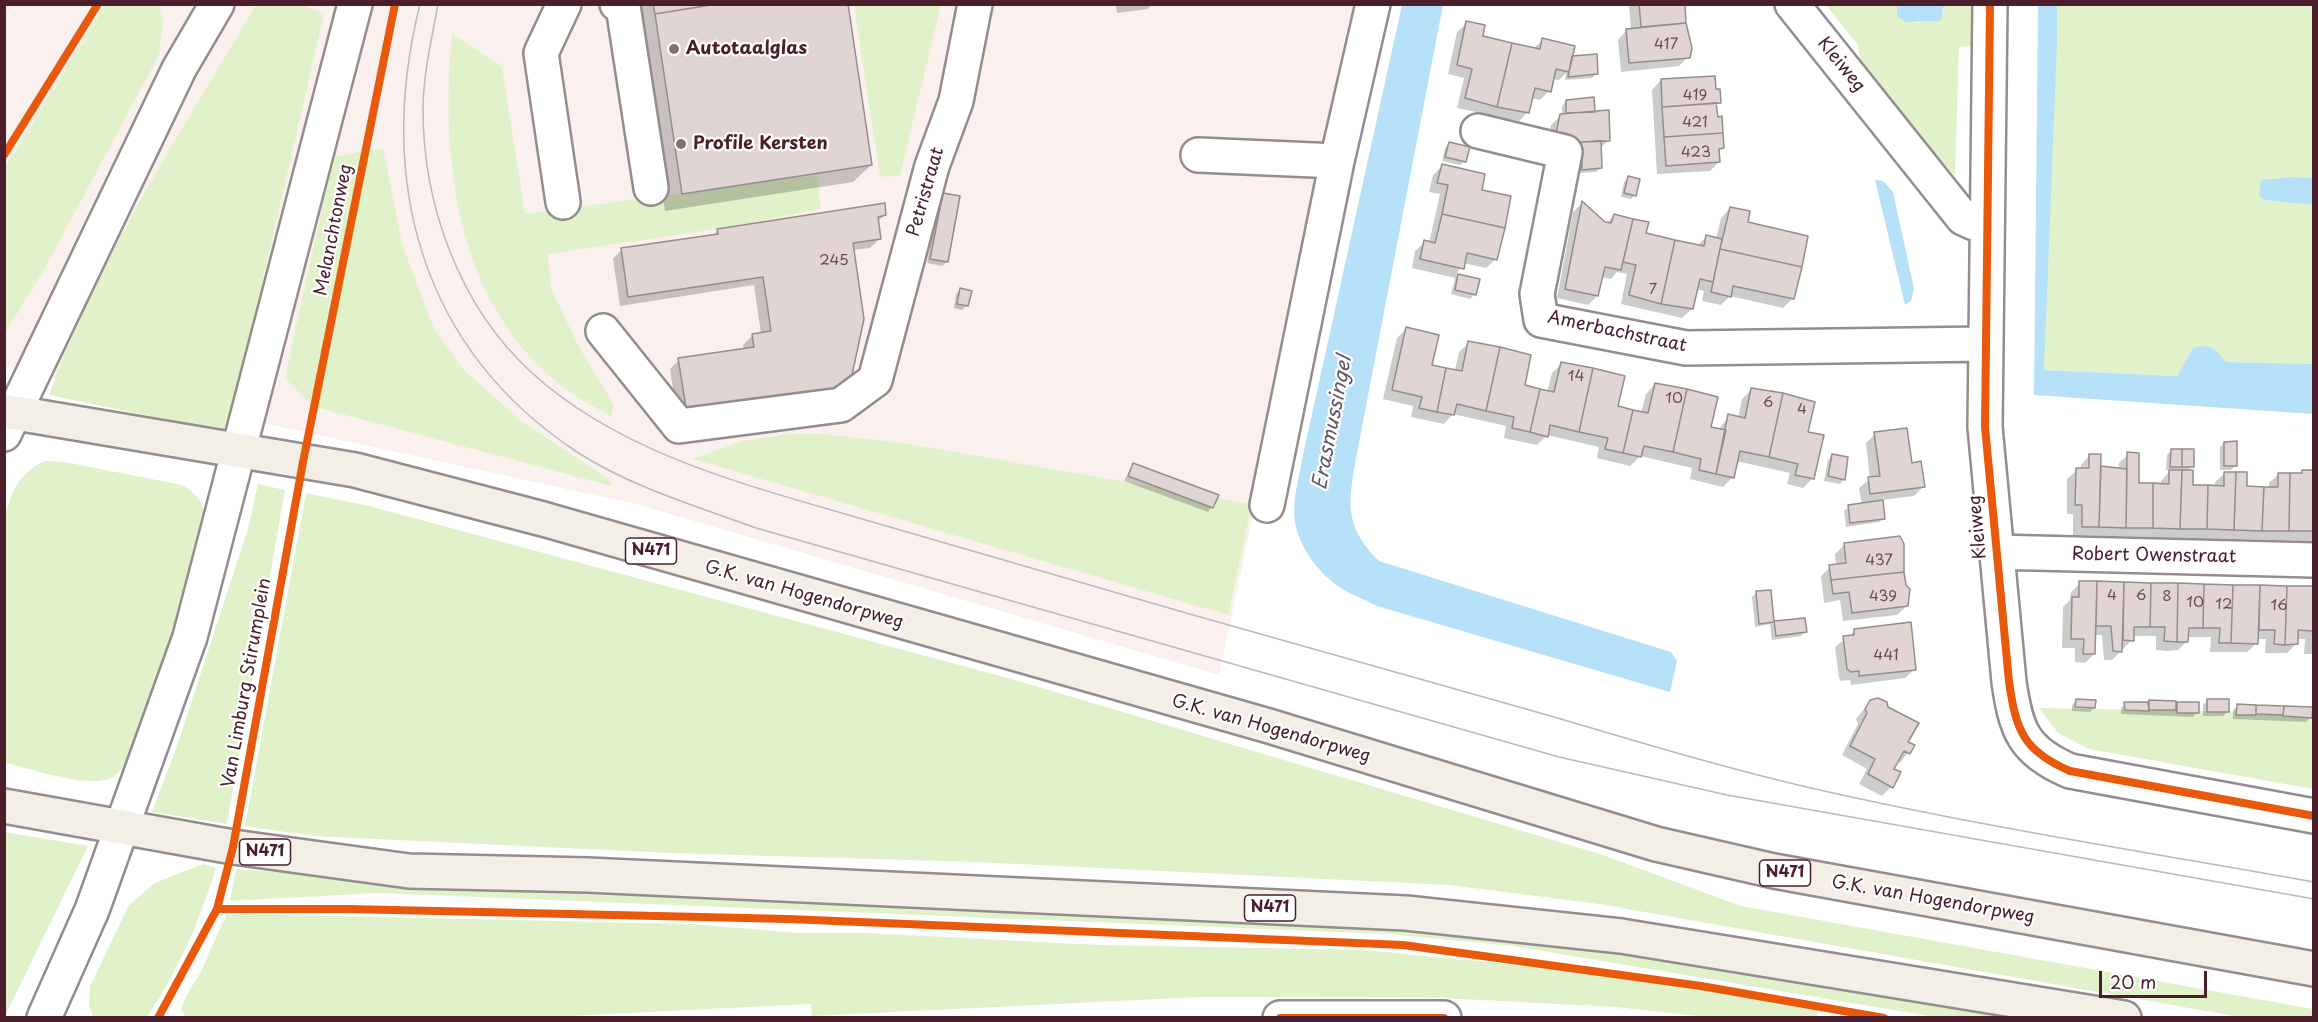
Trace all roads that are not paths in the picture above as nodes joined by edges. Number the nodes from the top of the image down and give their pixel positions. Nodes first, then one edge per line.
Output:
1 (217, 4) edge
2 (355, 4) edge
3 (564, 4) edge
4 (617, 4) edge
5 (975, 4) edge
6 (1373, 4) edge
7 (1792, 4) edge
8 (1990, 4) edge
9 (1478, 131) dead end
10 (1198, 154) dead end
11 (1337, 161) junction
12 (651, 188) dead end
13 (563, 202) dead end
14 (1987, 225) junction
15 (603, 331) dead end
16 (1986, 344) junction
17 (7, 419) edge
18 (237, 452) junction
19 (1268, 505) dead end
20 (1995, 552) junction
21 (2313, 560) edge
22 (4, 806) edge
23 (2313, 816) edge
24 (122, 828) junction
25 (2313, 969) edge
26 (44, 1017) edge
27 (1280, 1017) edge
28 (1444, 1017) edge
29 (2124, 1017) edge

1 - 17 street
2 - 18 street, Melanchtonweg
3 - 13 street
4 - 12 street
5 - 15 street, Petristraat
6 - 11 street
7 - 14 street, Kleiweg
8 - 14 street, Kleiweg
9 - 16 street, Amerbachstraat
10 - 11 street
11 - 19 street
14 - 16 street, Kleiweg
16 - 20 street, Kleiweg
17 - 18 main road, N471
18 - 24 street
18 - 25 main road, G.K. van Hogendorpweg / N471
20 - 21 street, Robert Owenstraat
20 - 23 street, Kleiweg
22 - 24 main road, N471
24 - 26 street
24 - 29 main road, N471
27 - 28 street

